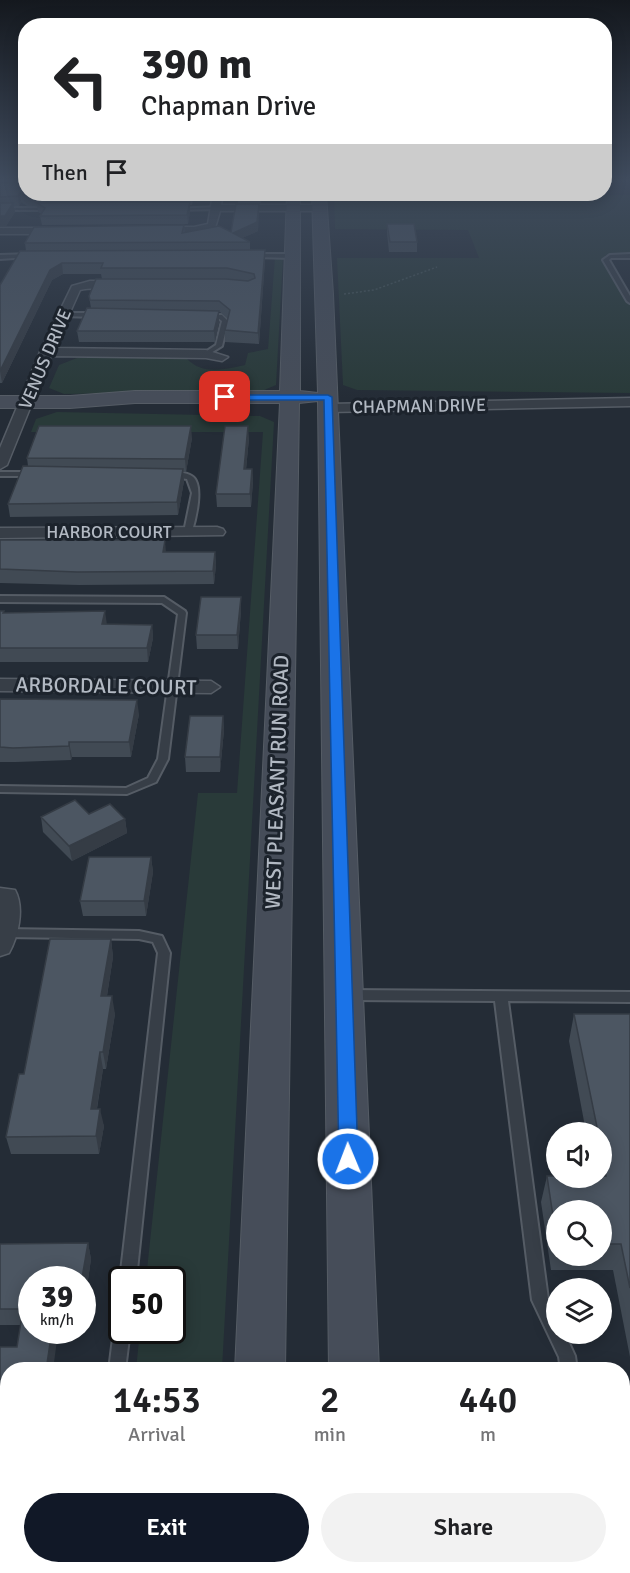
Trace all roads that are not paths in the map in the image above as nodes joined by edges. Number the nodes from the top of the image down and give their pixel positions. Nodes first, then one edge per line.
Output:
1 (292, 251) edge
2 (324, 254) joint
3 (41, 255) edge
4 (292, 255) junction
5 (244, 256) edge
6 (630, 256) edge
7 (3, 257) edge
8 (0, 267) edge
9 (135, 284) edge
10 (630, 301) edge
11 (63, 315) junction
12 (108, 315) edge
13 (198, 316) edge
14 (46, 352) junction
15 (206, 354) junction
16 (222, 357) dead end
17 (0, 402) edge
18 (27, 402) junction
19 (630, 402) edge
20 (289, 403) junction
21 (328, 403) junction
22 (0, 465) edge
23 (0, 474) edge
24 (48, 474) edge
25 (156, 474) edge
26 (0, 532) edge
27 (188, 532) junction
28 (217, 532) dead end
29 (332, 549) junction
30 (284, 550) junction
31 (0, 599) edge
32 (0, 684) edge
33 (172, 687) junction
34 (211, 687) dead end
35 (0, 789) edge
36 (4, 896) edge
37 (2, 940) edge
38 (344, 995) junction
39 (501, 996) junction
40 (630, 997) edge
41 (130, 1266) edge
42 (120, 1344) edge
43 (118, 1362) edge
44 (260, 1362) edge
45 (354, 1362) edge
46 (568, 1362) edge

1 - 4 main road, WEST PLEASANT RUN ROAD
2 - 4 main road
2 - 21 main road
3 - 7 lane
4 - 5 lane
4 - 20 main road, WEST PLEASANT RUN ROAD
6 - 10 lane
7 - 8 lane
9 - 11 street, VENUS DRIVE
11 - 12 lane
11 - 14 street, VENUS DRIVE
13 - 15 lane
14 - 15 street
14 - 18 street, VENUS DRIVE
15 - 16 street
17 - 18 main road, CHAPMAN DRIVE
18 - 20 main road, CHAPMAN DRIVE
18 - 22 street, VENUS DRIVE
19 - 21 street, CHAPMAN DRIVE
20 - 21 main road, CHAPMAN DRIVE
20 - 30 main road, WEST PLEASANT RUN ROAD
21 - 29 main road
23 - 24 lane
25 - 27 lane
26 - 27 street, HARBOR COURT
27 - 28 street, HARBOR COURT
29 - 30 main road
29 - 38 main road
30 - 44 main road, WEST PLEASANT RUN ROAD
31 - 33 lane
32 - 33 street, ARBORDALE COURT
33 - 34 street, ARBORDALE COURT
33 - 35 lane
36 - 37 street
37 - 41 lane
38 - 39 lane
38 - 45 main road
39 - 40 lane
39 - 46 lane
42 - 43 lane

